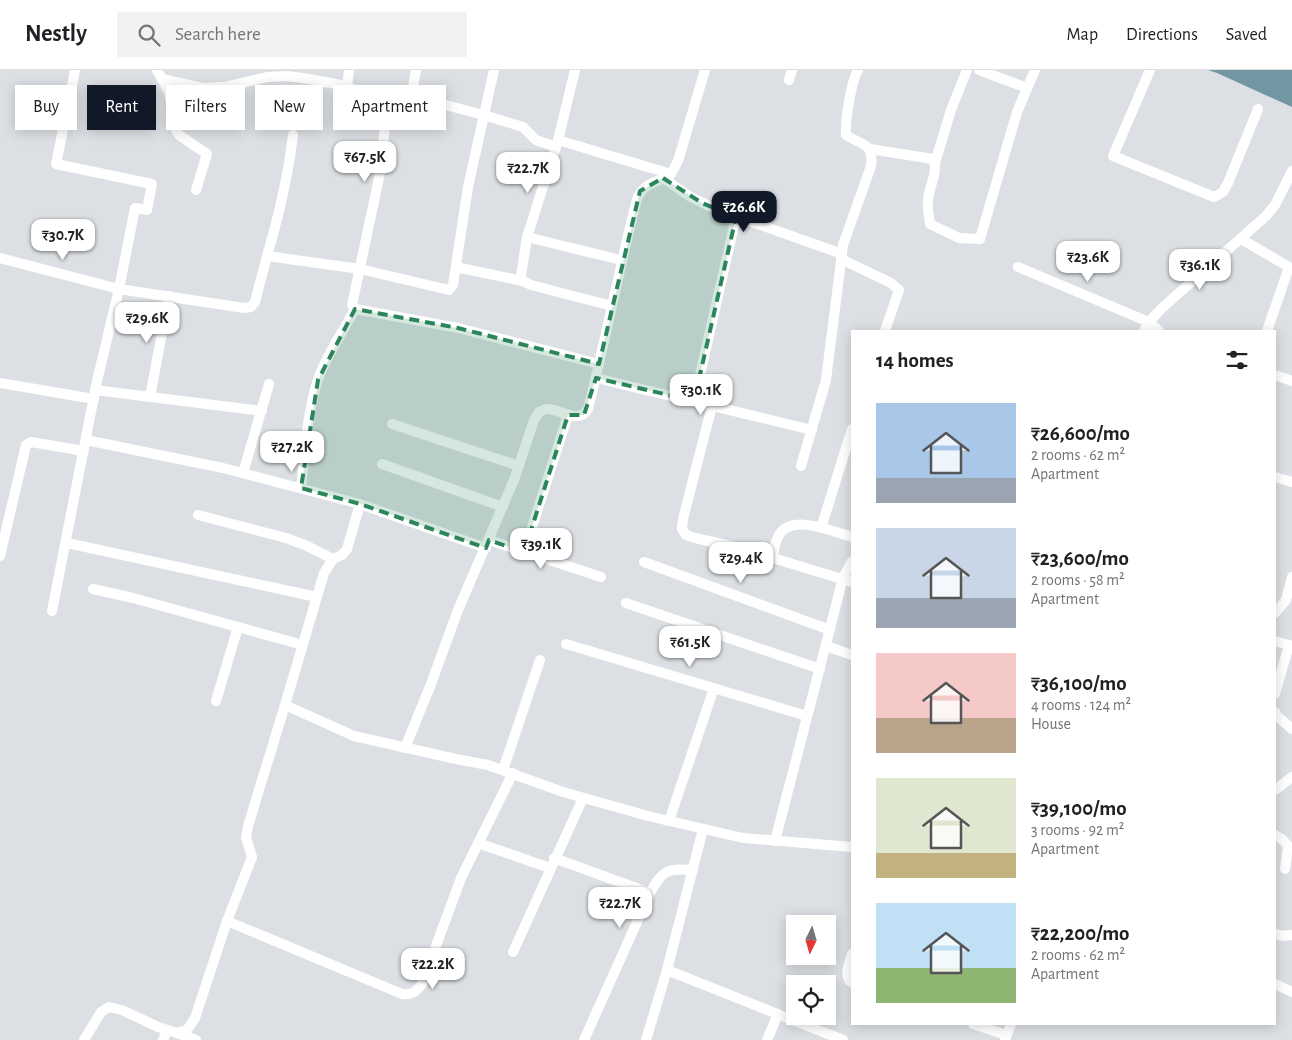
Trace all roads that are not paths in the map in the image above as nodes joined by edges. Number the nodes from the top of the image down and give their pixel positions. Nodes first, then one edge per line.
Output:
1 (75, 70) edge
2 (349, 70) edge
3 (416, 70) edge
4 (494, 70) edge
5 (575, 70) edge
6 (705, 70) edge
7 (858, 70) edge
8 (967, 70) edge
9 (979, 70) edge
10 (1035, 70) edge
11 (1150, 70) edge
12 (276, 73) edge
13 (160, 75) edge
14 (341, 85) edge
15 (347, 85) edge
16 (413, 85) edge
17 (1027, 88) junction
18 (446, 105) edge
19 (1258, 109) dead end
20 (484, 115) junction
21 (385, 130) edge
22 (293, 135) dead end
23 (557, 144) junction
24 (870, 149) junction
25 (935, 163) junction
26 (1292, 171) edge
27 (667, 176) junction
28 (196, 190) dead end
29 (736, 217) junction
30 (527, 238) junction
31 (1241, 239) junction
32 (267, 256) junction
33 (841, 257) junction
34 (0, 258) edge
35 (621, 260) junction
36 (1018, 266) dead end
37 (456, 267) junction
38 (360, 269) junction
39 (523, 281) junction
40 (119, 289) junction
41 (169, 296) junction
42 (612, 306) junction
43 (355, 309) junction
44 (1146, 327) edge
45 (885, 330) edge
46 (1267, 330) edge
47 (599, 364) junction
48 (1276, 375) edge
49 (596, 378) junction
50 (1292, 381) edge
51 (0, 383) edge
52 (270, 384) dead end
53 (94, 395) junction
54 (150, 397) junction
55 (694, 402) junction
56 (712, 406) junction
57 (262, 411) junction
58 (568, 414) junction
59 (392, 424) dead end
60 (812, 430) junction
61 (851, 432) edge
62 (85, 445) junction
63 (382, 464) dead end
64 (519, 466) junction
65 (801, 466) dead end
66 (243, 473) junction
67 (1276, 476) edge
68 (1292, 482) edge
69 (301, 488) junction
70 (360, 504) junction
71 (503, 507) junction
72 (198, 515) dead end
73 (820, 528) junction
74 (851, 537) edge
75 (67, 543) junction
76 (488, 544) junction
77 (524, 552) junction
78 (0, 556) edge
79 (772, 558) junction
80 (333, 559) junction
81 (644, 562) dead end
82 (851, 566) edge
83 (1292, 576) edge
84 (601, 577) dead end
85 (848, 580) edge
86 (93, 589) dead end
87 (317, 597) junction
88 (626, 602) dead end
89 (52, 611) dead end
90 (1276, 612) edge
91 (238, 627) junction
92 (830, 630) junction
93 (1276, 641) edge
94 (566, 644) dead end
95 (303, 645) junction
96 (826, 646) junction
97 (851, 655) edge
98 (540, 660) dead end
99 (820, 669) junction
100 (714, 688) junction
101 (1276, 690) edge
102 (216, 700) dead end
103 (285, 705) junction
104 (1276, 715) edge
105 (807, 716) junction
106 (1292, 729) edge
107 (405, 748) junction
108 (508, 771) junction
109 (1292, 777) edge
110 (1276, 789) edge
111 (583, 798) junction
112 (669, 821) junction
113 (703, 829) junction
114 (1276, 836) edge
115 (775, 841) junction
116 (478, 843) junction
117 (851, 847) edge
118 (552, 863) junction
119 (1285, 869) dead end
120 (694, 870) junction
121 (650, 893) junction
122 (227, 921) junction
123 (1276, 934) edge
124 (1292, 934) edge
125 (513, 952) dead end
126 (851, 958) edge
127 (667, 970) junction
128 (851, 982) edge
129 (1276, 984) edge
130 (1292, 992) edge
131 (778, 1014) junction
132 (975, 1025) edge
133 (1011, 1025) edge
134 (172, 1032) junction
135 (1006, 1038) edge
136 (84, 1040) edge
137 (163, 1040) edge
138 (196, 1040) edge
139 (584, 1040) edge
140 (646, 1040) edge
141 (767, 1040) edge
142 (843, 1040) edge

1 - 40 street
2 - 15 street
3 - 16 street
4 - 20 street
5 - 23 street
6 - 27 street
7 - 24 street
8 - 25 street
9 - 17 street
10 - 17 street
11 - 19 street
12 - 13 street
12 - 14 street
13 - 28 street
17 - 25 street
18 - 20 street
20 - 23 street
20 - 37 street
21 - 38 street
22 - 32 street
23 - 27 street
23 - 30 street
24 - 25 street
24 - 33 street
26 - 31 street
27 - 29 street
27 - 35 street
29 - 33 street
29 - 55 street
30 - 35 street
30 - 39 street
31 - 44 street
31 - 46 street
32 - 38 street
32 - 41 street
33 - 45 street
33 - 60 street
34 - 40 street
35 - 42 street
36 - 44 street
37 - 38 street
37 - 39 street
38 - 43 street
39 - 42 street
40 - 41 street
40 - 53 street
41 - 54 street
42 - 47 street
43 - 47 street
43 - 69 street
47 - 49 street
48 - 50 street
49 - 55 street
49 - 58 street
51 - 53 street
52 - 57 street
53 - 54 street
53 - 62 street
54 - 57 street
55 - 56 street
56 - 60 street
56 - 79 street
57 - 66 street
58 - 64 street
58 - 77 street
59 - 64 street
60 - 65 street
61 - 73 street
62 - 66 street
62 - 75 street
62 - 78 street
63 - 71 street
64 - 71 street
66 - 69 street
67 - 68 street
69 - 70 street
70 - 76 street
70 - 80 street
71 - 76 street
72 - 80 street
73 - 74 street
73 - 79 street
75 - 87 street
75 - 89 street
76 - 77 street
76 - 107 street
77 - 84 street
79 - 85 street
80 - 87 street
81 - 92 street
82 - 85 street
83 - 90 street
85 - 92 street
86 - 91 street
87 - 95 street
88 - 99 street
91 - 95 street
91 - 102 street
92 - 96 street
93 - 101 street
94 - 100 street
95 - 103 street
96 - 97 street
96 - 99 street
98 - 108 street
99 - 105 street
100 - 105 street
100 - 112 street
103 - 107 street
103 - 122 street
104 - 106 street
105 - 115 street
107 - 108 street
108 - 111 street
108 - 116 street
109 - 110 street
111 - 112 street
111 - 118 street
112 - 113 street
113 - 115 street
113 - 120 street
114 - 119 street
115 - 117 street
116 - 118 street
116 - 122 street
118 - 121 street
118 - 125 street
120 - 121 street
120 - 127 street
121 - 139 street
122 - 134 street
123 - 124 street
126 - 128 street
127 - 131 street
127 - 140 street
129 - 130 street
131 - 141 street
131 - 142 street
132 - 135 street
133 - 135 street
134 - 136 street
134 - 137 street
134 - 138 street

